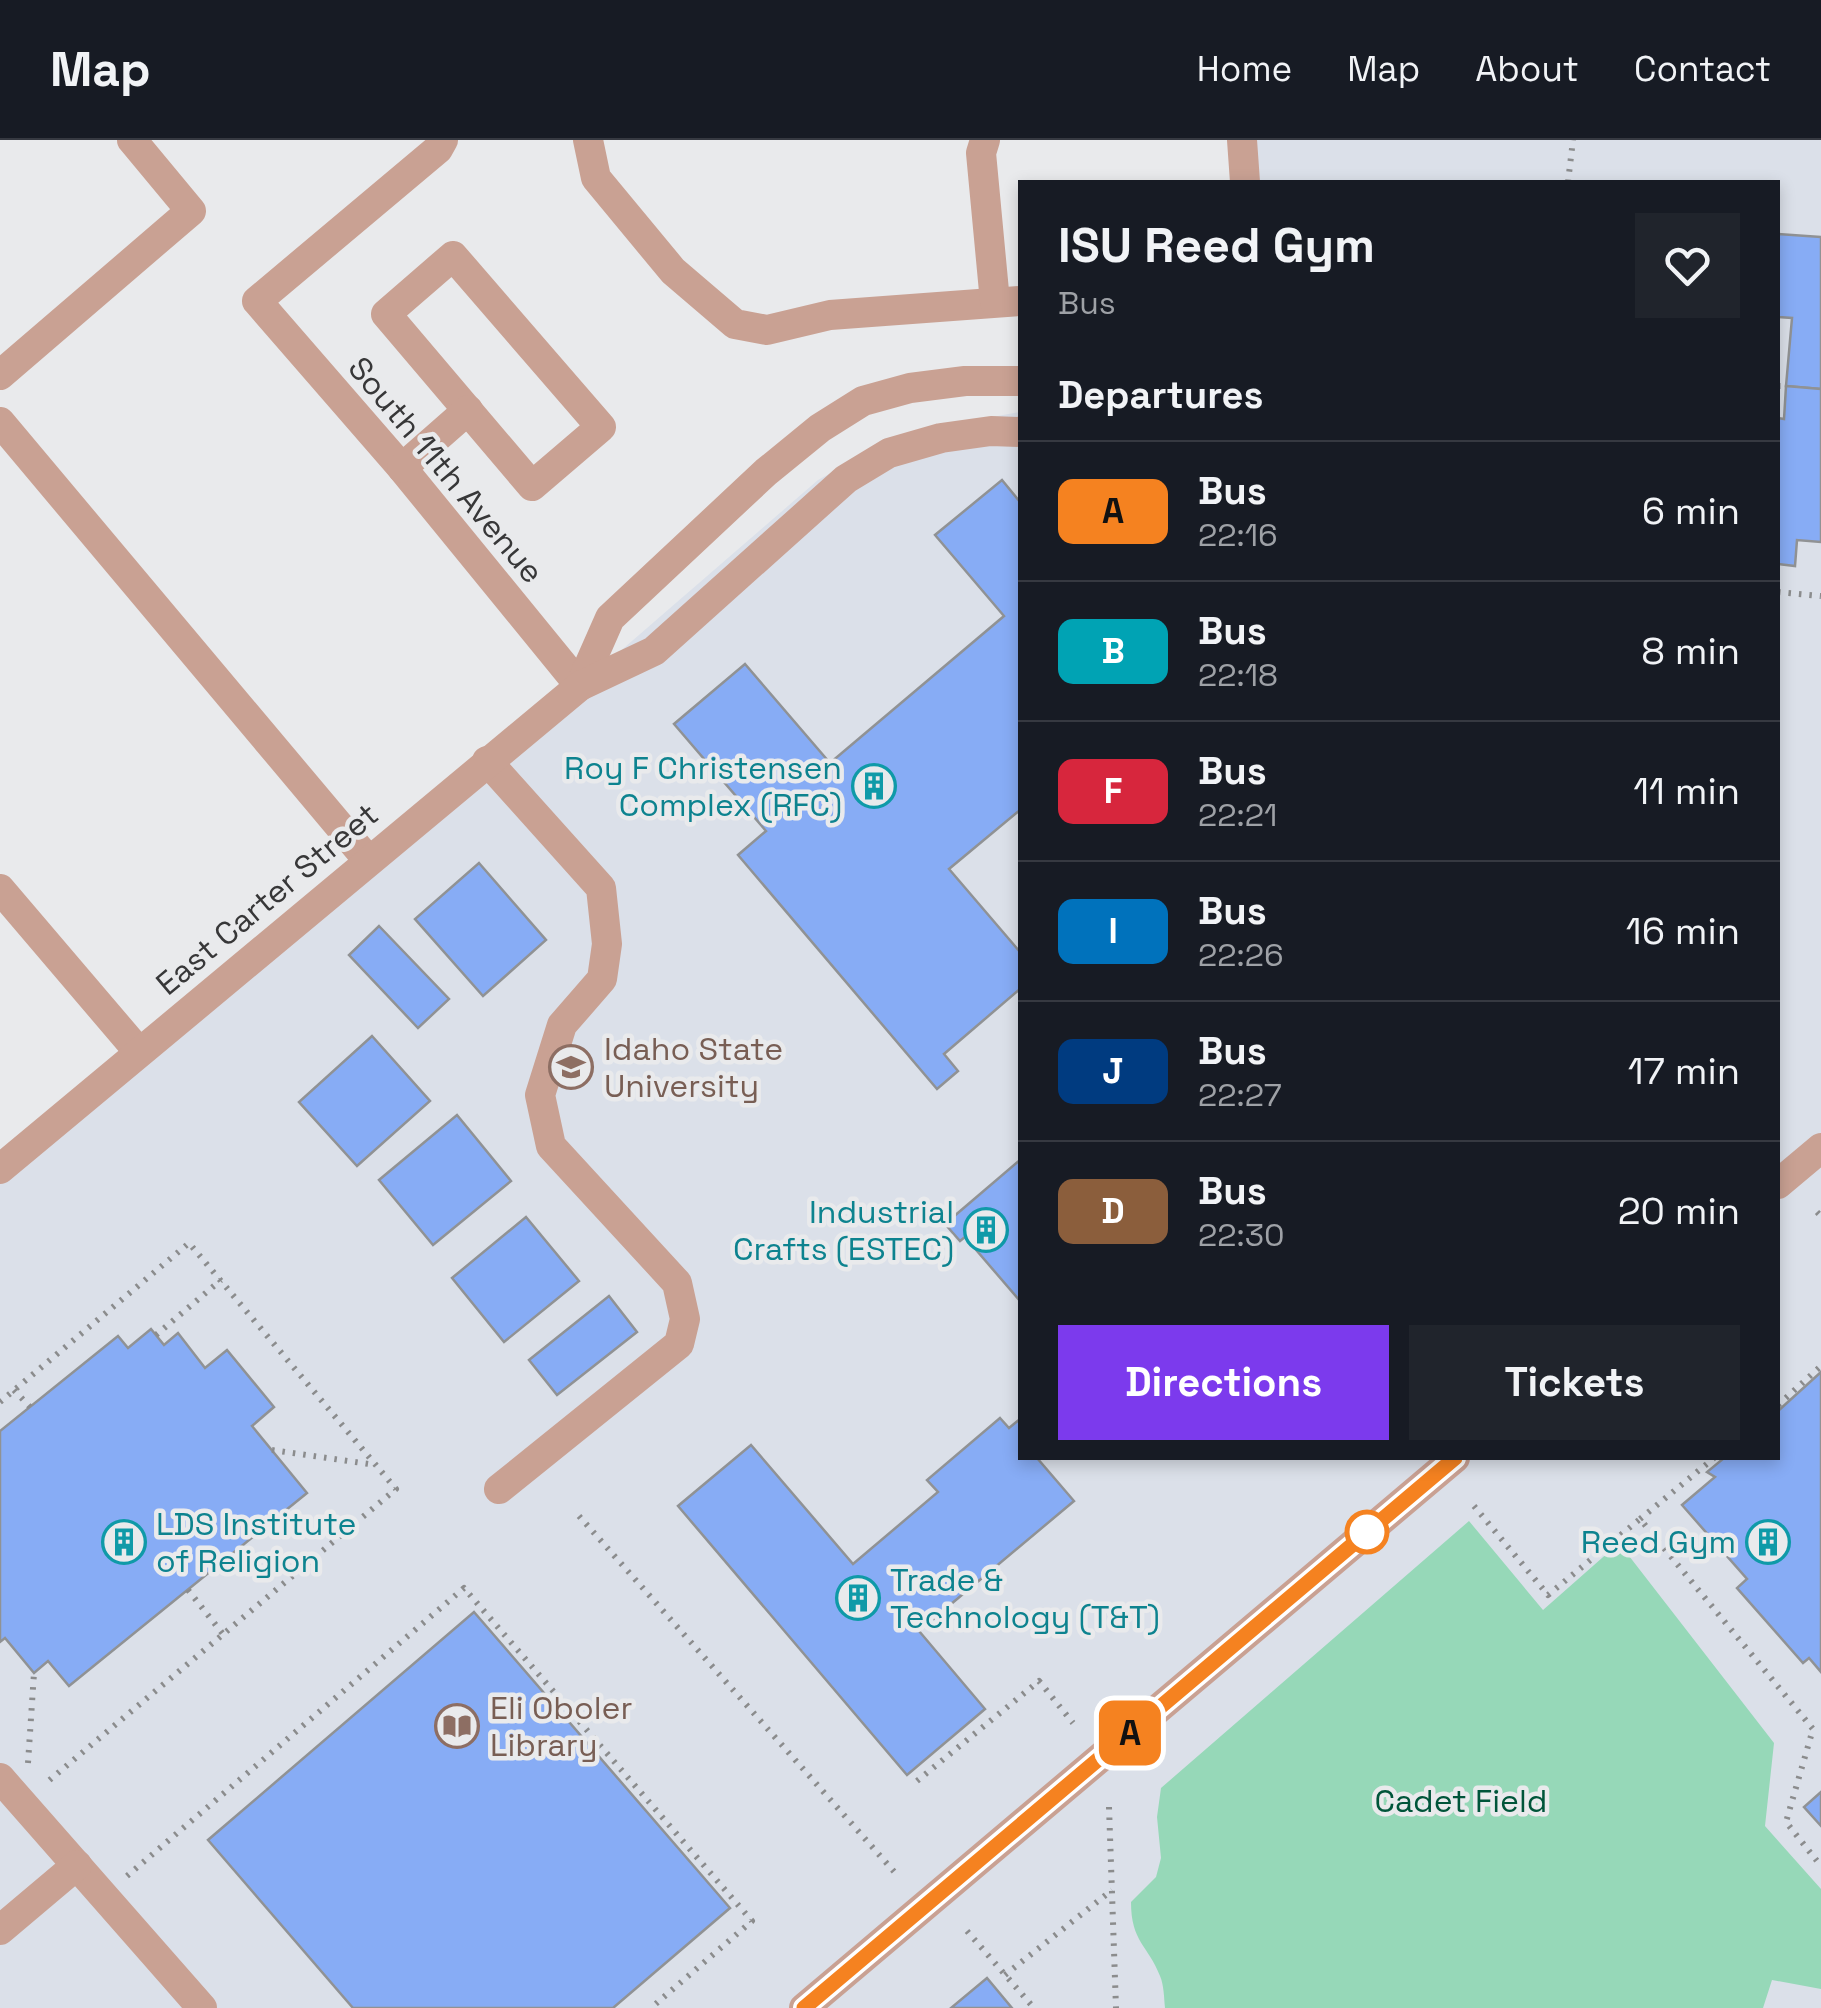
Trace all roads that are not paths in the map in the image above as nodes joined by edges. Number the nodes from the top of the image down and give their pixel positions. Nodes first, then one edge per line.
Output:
1 (132, 140) edge
2 (443, 140) edge
3 (588, 140) edge
4 (985, 140) edge
5 (1242, 140) edge
6 (1245, 180) edge
7 (1007, 302) edge
8 (0, 375) edge
9 (1018, 381) edge
10 (468, 410) junction
11 (0, 422) edge
12 (1018, 432) edge
13 (402, 468) junction
14 (580, 686) junction
15 (487, 761) junction
16 (368, 860) junction
17 (0, 889) edge
18 (139, 1052) junction
19 (1821, 1148) edge
20 (0, 1169) edge
21 (1780, 1176) edge
22 (1453, 1460) edge
23 (500, 1490) dead end
24 (0, 1778) edge
25 (77, 1865) junction
26 (0, 1930) edge
27 (202, 2008) edge
28 (804, 2008) edge

1 - 8 street
2 - 13 street, South 11th Avenue
3 - 7 street
4 - 7 street
5 - 6 street
9 - 14 street, East Carter Street
10 - 10 street
10 - 13 street
11 - 16 street
12 - 14 street, East Carter Street
13 - 14 street, South 11th Avenue
14 - 15 street, East Carter Street
15 - 16 street, East Carter Street
15 - 23 street
16 - 18 street, East Carter Street
17 - 18 street
18 - 20 street, East Carter Street
19 - 21 street
22 - 28 street
24 - 25 street
25 - 26 street
25 - 27 street

